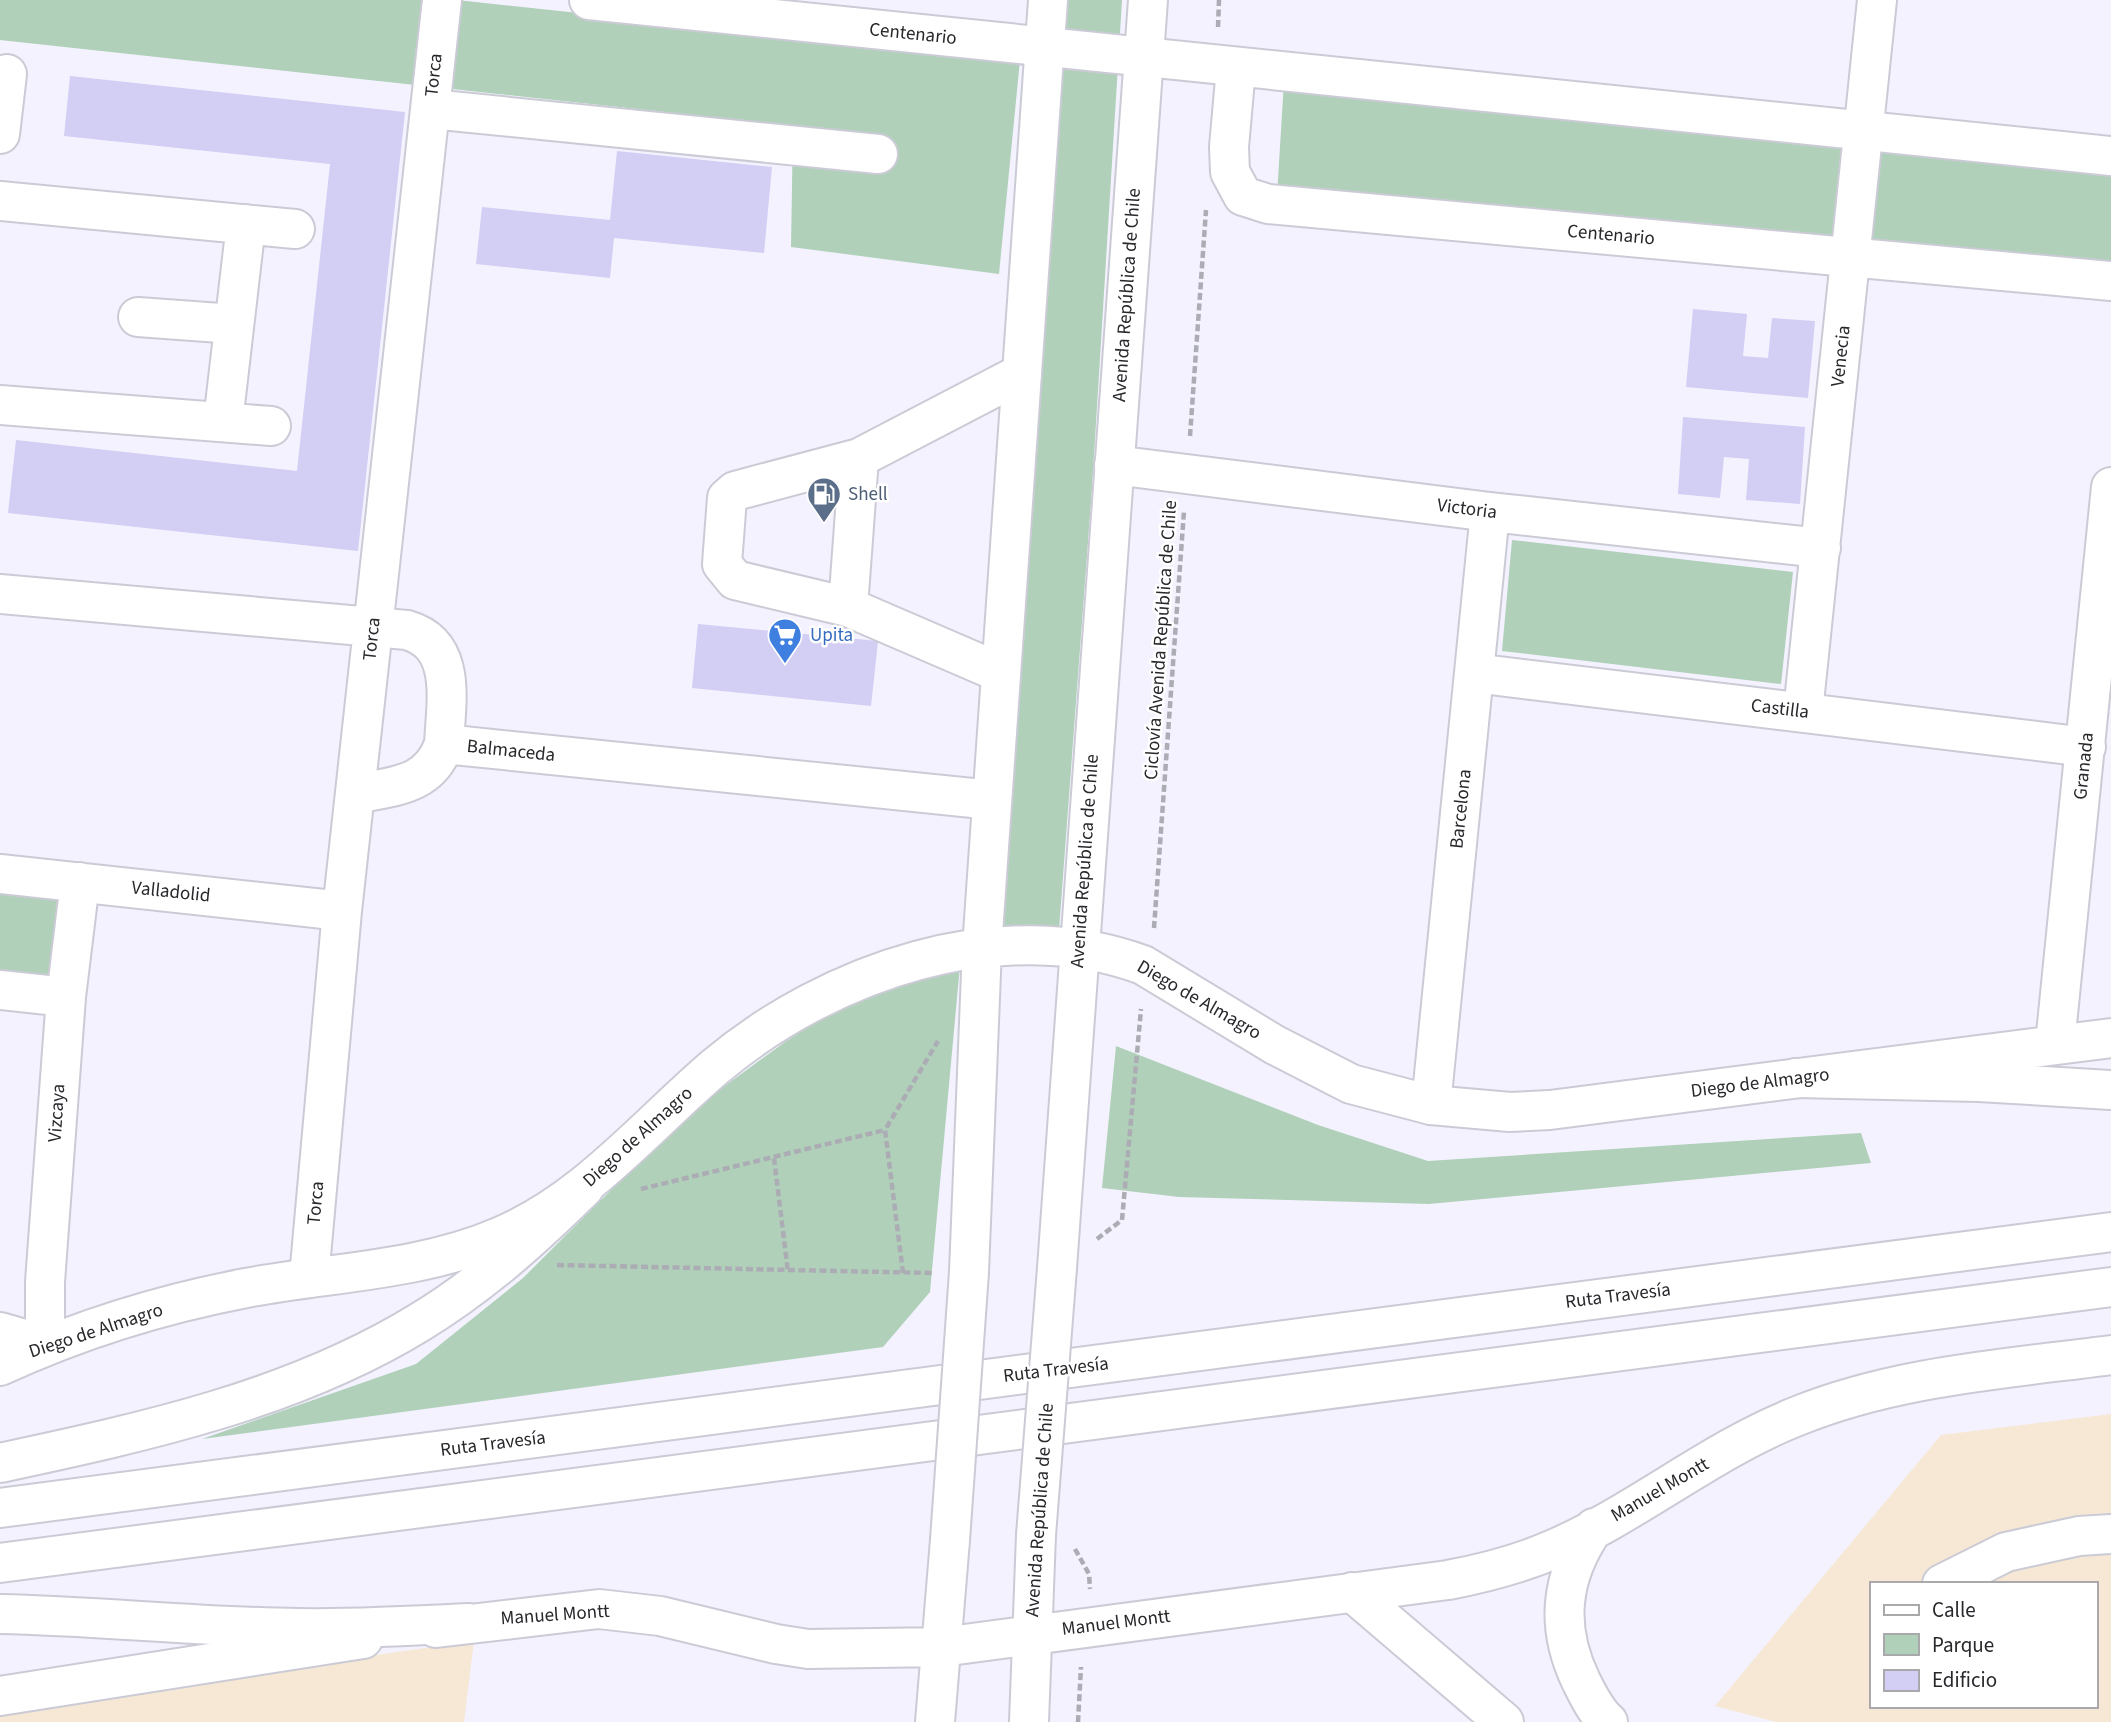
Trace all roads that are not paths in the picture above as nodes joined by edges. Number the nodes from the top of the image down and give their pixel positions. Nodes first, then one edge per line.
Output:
1 (442, 0) edge
2 (589, 0) edge
3 (1048, 0) edge
4 (1148, 0) edge
5 (1877, 0) edge
6 (1044, 48) junction
7 (1143, 59) junction
8 (1226, 67) junction
9 (7, 74) dead end
10 (431, 109) junction
11 (1864, 131) junction
12 (0, 134) edge
13 (878, 154) dead end
14 (2111, 156) edge
15 (0, 201) edge
16 (246, 224) junction
17 (295, 229) dead end
18 (1851, 257) junction
19 (2111, 281) edge
20 (138, 317) dead end
21 (234, 324) junction
22 (1022, 373) junction
23 (0, 405) edge
24 (223, 422) junction
25 (271, 426) dead end
26 (859, 458) junction
27 (1114, 466) junction
28 (2111, 487) edge
29 (1490, 512) junction
30 (2109, 533) edge
31 (1821, 548) junction
32 (0, 594) edge
33 (848, 607) junction
34 (373, 629) junction
35 (1001, 673) junction
36 (1474, 673) junction
37 (1803, 712) junction
38 (444, 744) junction
39 (2086, 747) junction
40 (355, 794) junction
41 (992, 800) junction
42 (0, 874) edge
43 (80, 882) junction
44 (342, 911) junction
45 (1079, 947) junction
46 (982, 948) junction
47 (0, 990) edge
48 (66, 997) junction
49 (2111, 1038) edge
50 (2055, 1044) junction
51 (1796, 1078) junction
52 (2111, 1090) edge
53 (1431, 1105) junction
54 (584, 1188) junction
55 (2111, 1232) edge
56 (309, 1278) junction
57 (2111, 1287) edge
58 (0, 1332) edge
59 (46, 1345) junction
60 (2111, 1355) edge
61 (0, 1366) edge
62 (0, 1463) edge
63 (0, 1508) edge
64 (1594, 1528) junction
65 (2111, 1534) edge
66 (0, 1563) edge
67 (1946, 1582) edge
68 (1352, 1592) junction
69 (0, 1614) edge
70 (468, 1623) junction
71 (1031, 1633) junction
72 (942, 1647) junction
73 (0, 1696) edge
74 (935, 1722) edge
75 (1029, 1722) edge
76 (1504, 1722) edge
77 (1608, 1722) edge

1 - 10 main road, Torca
2 - 6 main road, Centenario
3 - 6 main road
4 - 7 main road, Avenida República de Chile
5 - 11 main road, Venecia
6 - 7 main road, Centenario
6 - 22 main road
7 - 8 main road, Centenario
7 - 27 main road, Avenida República de Chile
8 - 11 main road, Centenario
8 - 18 main road, Centenario
9 - 12 main road
10 - 13 main road
10 - 34 main road, Torca
11 - 14 main road, Centenario
11 - 18 main road, Venecia
15 - 16 main road
16 - 17 main road
16 - 21 main road
18 - 19 main road, Centenario
18 - 31 main road, Venecia
20 - 21 main road
21 - 24 main road
22 - 26 main road
22 - 35 main road
23 - 24 main road
24 - 25 main road
26 - 33 main road
26 - 33 main road
27 - 29 main road, Victoria
27 - 45 main road, Avenida República de Chile
28 - 30 main road, Granada
29 - 31 main road, Victoria
29 - 36 main road, Barcelona
30 - 39 main road, Granada
31 - 37 main road, Venecia
32 - 34 main road, Balmaceda
33 - 35 main road
34 - 38 main road, Balmaceda
34 - 40 main road, Torca
35 - 41 main road
36 - 37 main road, Castilla
36 - 53 main road, Barcelona
37 - 39 main road, Castilla
38 - 40 main road
38 - 41 main road, Balmaceda
39 - 50 main road, Granada
40 - 44 main road, Torca
41 - 46 main road
42 - 43 main road, Valladolid
43 - 44 main road, Valladolid
43 - 48 main road, Vizcaya
44 - 56 main road, Torca
45 - 46 main road, Diego de Almagro
45 - 53 main road, Diego de Almagro
45 - 71 main road, Avenida República de Chile, bridge
46 - 54 main road, Diego de Almagro
46 - 72 main road, bridge
47 - 48 main road
48 - 59 main road, Vizcaya
49 - 50 main road, Diego de Almagro
50 - 51 main road, Diego de Almagro
51 - 52 main road
51 - 53 main road, Diego de Almagro
54 - 56 main road, Diego de Almagro
54 - 62 main road
55 - 63 main road, Ruta Travesía
56 - 59 main road, Diego de Almagro
57 - 66 main road
58 - 59 main road
59 - 61 main road, Diego de Almagro
60 - 64 main road, Manuel Montt
64 - 68 main road, Manuel Montt
64 - 77 main road
65 - 67 main road
68 - 71 main road, Manuel Montt
68 - 76 main road
69 - 70 main road
70 - 72 main road, Manuel Montt
70 - 73 main road, Manuel Montt
71 - 72 main road, Manuel Montt
71 - 75 main road, Avenida República de Chile
72 - 74 main road

